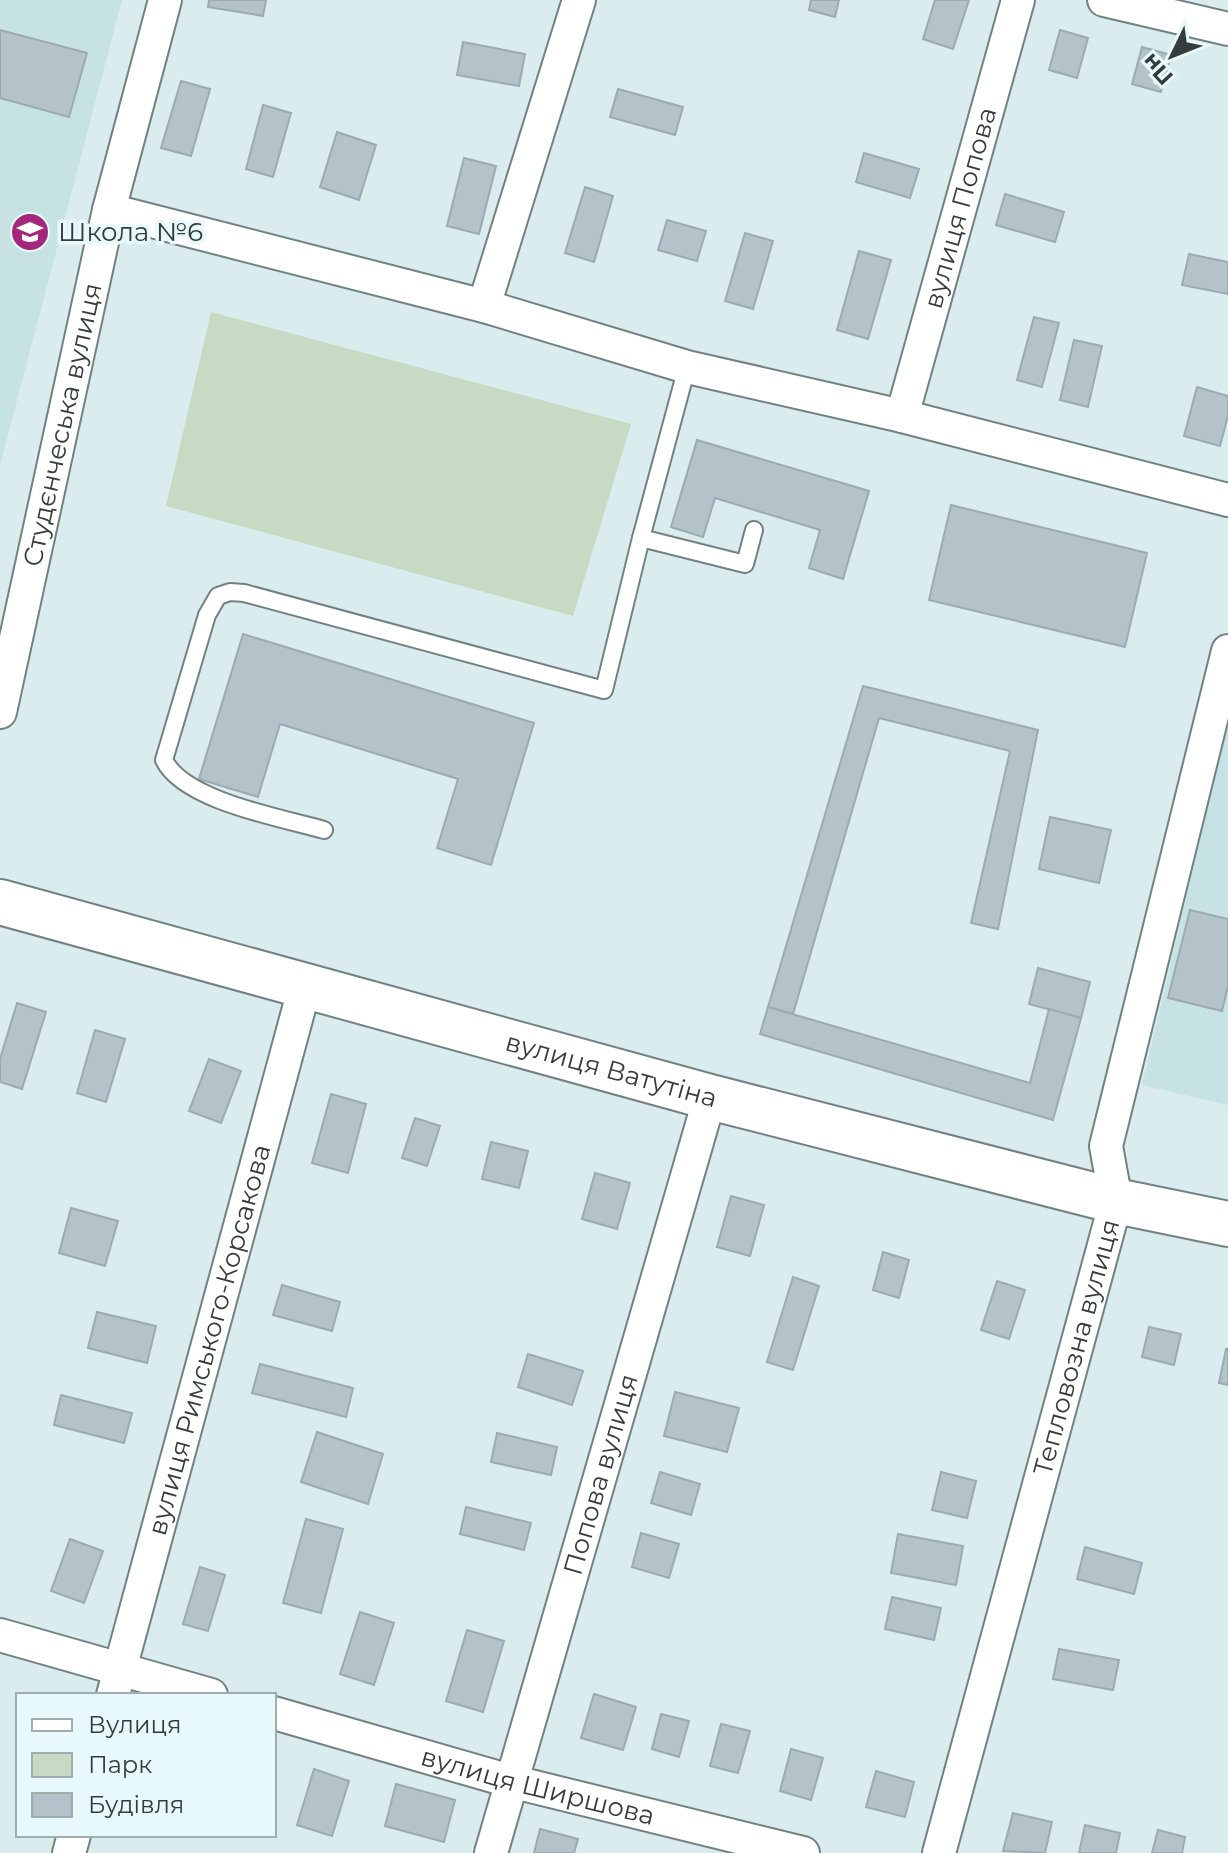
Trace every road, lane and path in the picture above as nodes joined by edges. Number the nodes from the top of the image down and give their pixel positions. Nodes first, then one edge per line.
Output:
1 (165, 0) edge
2 (579, 0) edge
3 (1018, 0) edge
4 (1104, 0) edge
5 (1228, 29) edge
6 (109, 210) junction
7 (484, 306) junction
8 (687, 367) junction
9 (902, 416) junction
10 (1228, 500) edge
11 (754, 530) dead end
12 (641, 538) junction
13 (1228, 651) edge
14 (0, 712) edge
15 (324, 830) dead end
16 (0, 902) edge
17 (305, 986) junction
18 (710, 1097) junction
19 (1116, 1201) junction
20 (1228, 1224) edge
21 (0, 1635) edge
22 (117, 1682) edge
23 (197, 1693) edge
24 (276, 1714) edge
25 (510, 1781) junction
26 (491, 1853) edge
27 (803, 1853) edge
28 (939, 1853) edge

1 - 6 street, Студєнчеська вулиця
2 - 7 street
3 - 9 street, вулиця Попова
4 - 5 street
6 - 7 street
6 - 14 street, Студєнчеська вулиця
7 - 8 street
8 - 9 street
8 - 12 lane
9 - 10 street
11 - 12 lane
12 - 15 lane
13 - 19 street, Тепловозна вулиця
16 - 17 street, вулиця Ватутіна
17 - 18 street, вулиця Ватутіна
17 - 22 street, вулиця Римського-Корсакова
18 - 19 street, вулиця Ватутіна
18 - 25 street, Попова вулиця
19 - 20 street, вулиця Ватутіна
19 - 28 street, Тепловозна вулиця
21 - 22 street
22 - 23 street
24 - 25 street, вулиця Ширшова
25 - 26 street, Попова вулиця
25 - 27 street, вулиця Ширшова

